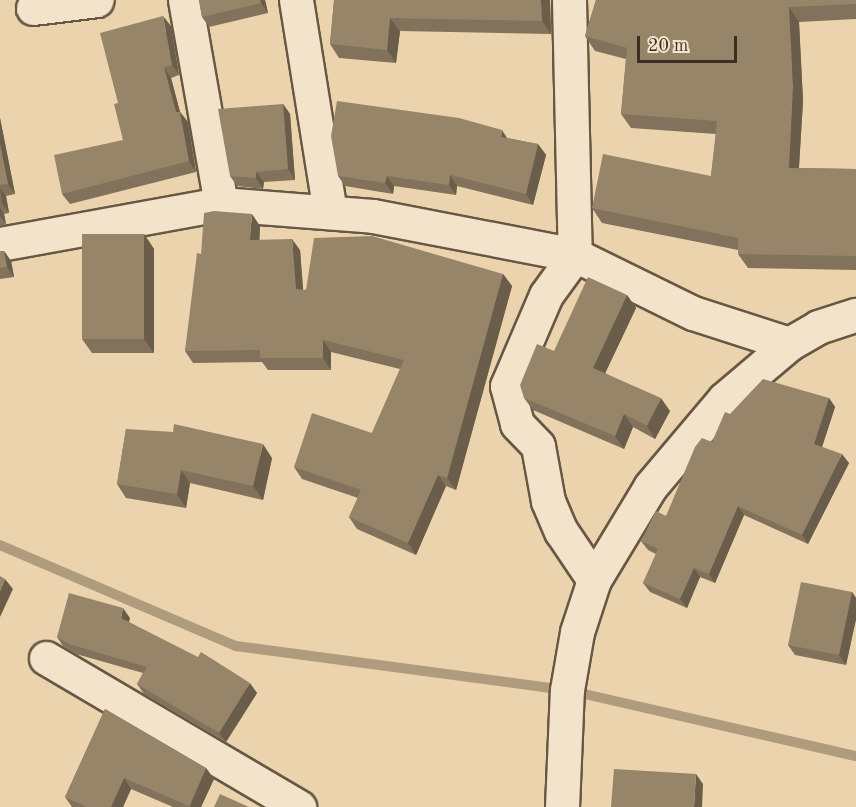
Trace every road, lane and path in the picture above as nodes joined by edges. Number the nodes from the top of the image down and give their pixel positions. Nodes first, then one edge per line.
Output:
1 (97, 0) edge
2 (185, 0) edge
3 (296, 0) edge
4 (569, 0) edge
5 (33, 8) dead end
6 (221, 204) junction
7 (330, 212) junction
8 (0, 244) edge
9 (575, 255) junction
10 (856, 315) edge
11 (789, 344) junction
12 (594, 580) junction
13 (46, 658) dead end
14 (299, 807) edge
15 (562, 807) edge

1 - 5 street
2 - 6 street
3 - 7 street
4 - 9 street
6 - 7 street
6 - 8 street
7 - 9 street
9 - 11 street
9 - 12 street
10 - 11 street
11 - 12 street
12 - 15 street
13 - 14 street

